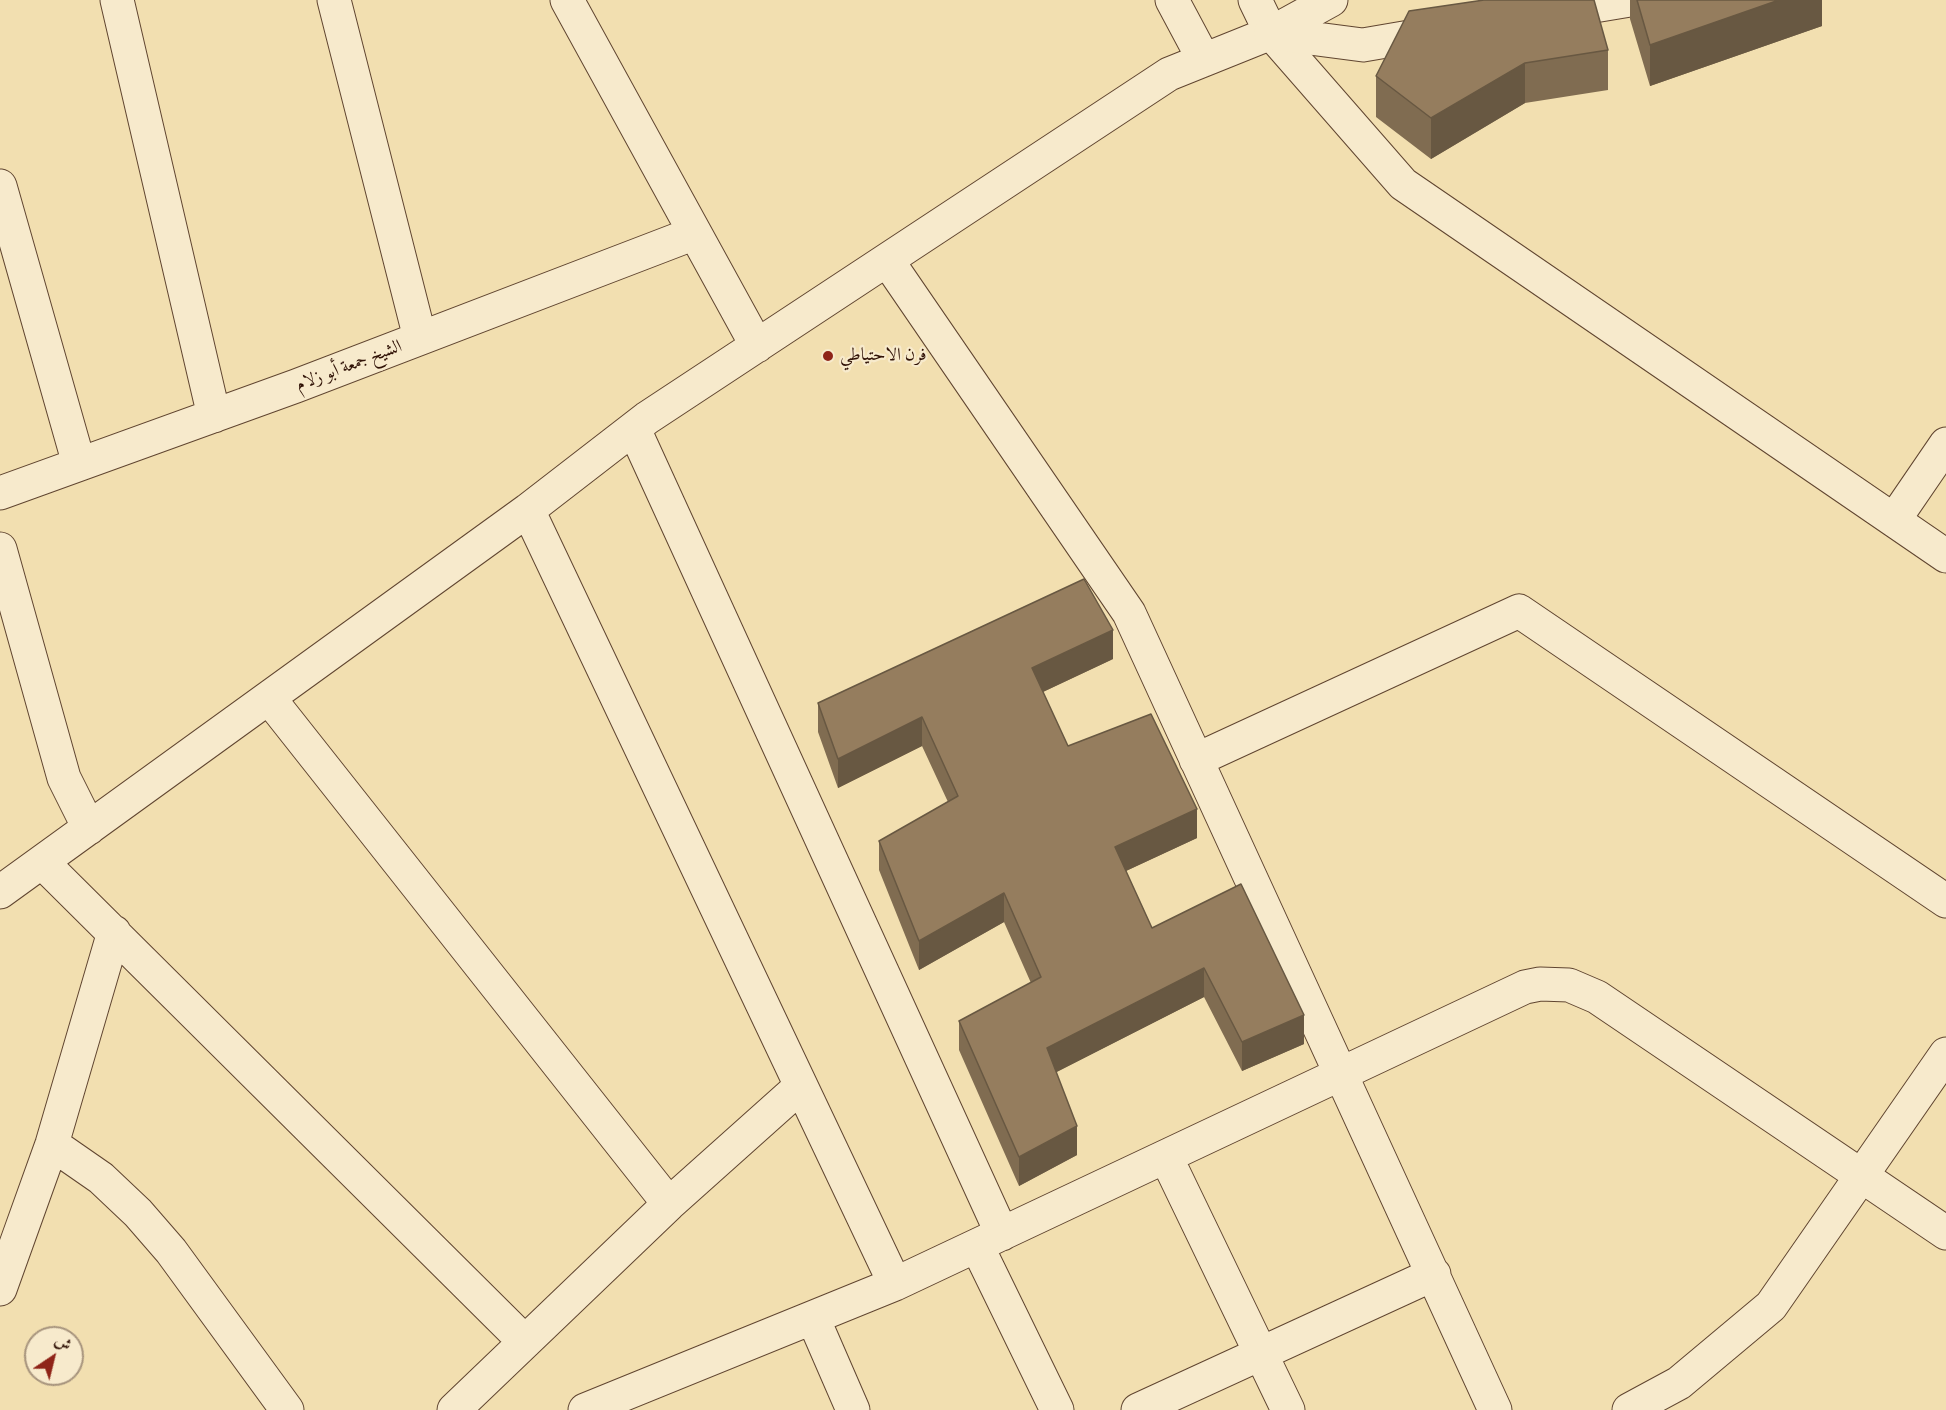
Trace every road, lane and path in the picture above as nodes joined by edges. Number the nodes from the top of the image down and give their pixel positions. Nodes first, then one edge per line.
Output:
1 (117, 0) edge
2 (334, 0) edge
3 (567, 0) edge
4 (1172, 0) edge
5 (1255, 0) edge
6 (1331, 0) edge
7 (1630, 0) edge
8 (1526, 17) edge
9 (1467, 27) edge
10 (1271, 33) junction
11 (1204, 60) junction
12 (0, 186) edge
13 (696, 233) junction
14 (887, 260) junction
15 (420, 338) junction
16 (757, 346) junction
17 (214, 416) junction
18 (634, 429) junction
19 (1946, 444) edge
20 (79, 465) junction
21 (0, 493) edge
22 (528, 510) junction
23 (1894, 520) junction
24 (0, 549) edge
25 (1946, 556) edge
26 (269, 698) junction
27 (1196, 760) junction
28 (89, 828) junction
29 (42, 862) junction
30 (0, 892) edge
31 (1946, 901) edge
32 (114, 932) junction
33 (1946, 1054) edge
34 (1341, 1075) junction
35 (801, 1086) junction
36 (52, 1144) junction
37 (1166, 1157) junction
38 (1861, 1176) junction
39 (669, 1204) junction
40 (1946, 1233) edge
41 (990, 1240) junction
42 (1434, 1274) junction
43 (895, 1284) junction
44 (0, 1289) edge
45 (813, 1318) junction
46 (525, 1342) junction
47 (1261, 1354) junction
48 (848, 1405) edge
49 (287, 1410) edge
50 (454, 1410) edge
51 (585, 1410) edge
52 (1057, 1410) edge
53 (1138, 1410) edge
54 (1288, 1410) edge
55 (1495, 1410) edge
56 (1629, 1410) edge

1 - 17 street
2 - 15 street
3 - 13 street
4 - 11 street
5 - 10 street
6 - 10 street
7 - 8 street
9 - 10 street
10 - 11 street
10 - 23 street
11 - 14 street
12 - 20 street
13 - 15 street, الشيخ جمعة أبو زلام
13 - 16 street
14 - 16 street
14 - 27 street
15 - 17 street, الشيخ جمعة أبو زلام
16 - 18 street
17 - 20 street, الشيخ جمعة أبو زلام
18 - 22 street
18 - 41 street
19 - 23 street
20 - 21 street, الشيخ جمعة أبو زلام
22 - 26 street
22 - 35 street
23 - 25 street
24 - 28 street
26 - 28 street
26 - 39 street
27 - 31 street
27 - 34 street
28 - 29 street
29 - 30 street
29 - 32 street
32 - 36 street
32 - 46 street
33 - 38 street
34 - 37 street
34 - 38 street
34 - 42 street
35 - 39 street
35 - 43 street
36 - 44 street
36 - 49 street
37 - 41 street
37 - 47 street
38 - 40 street
38 - 56 street
39 - 46 street
41 - 43 street
41 - 52 street
42 - 47 street
42 - 55 street
43 - 45 street
45 - 48 street
45 - 51 street
46 - 50 street
47 - 53 street
47 - 54 street

